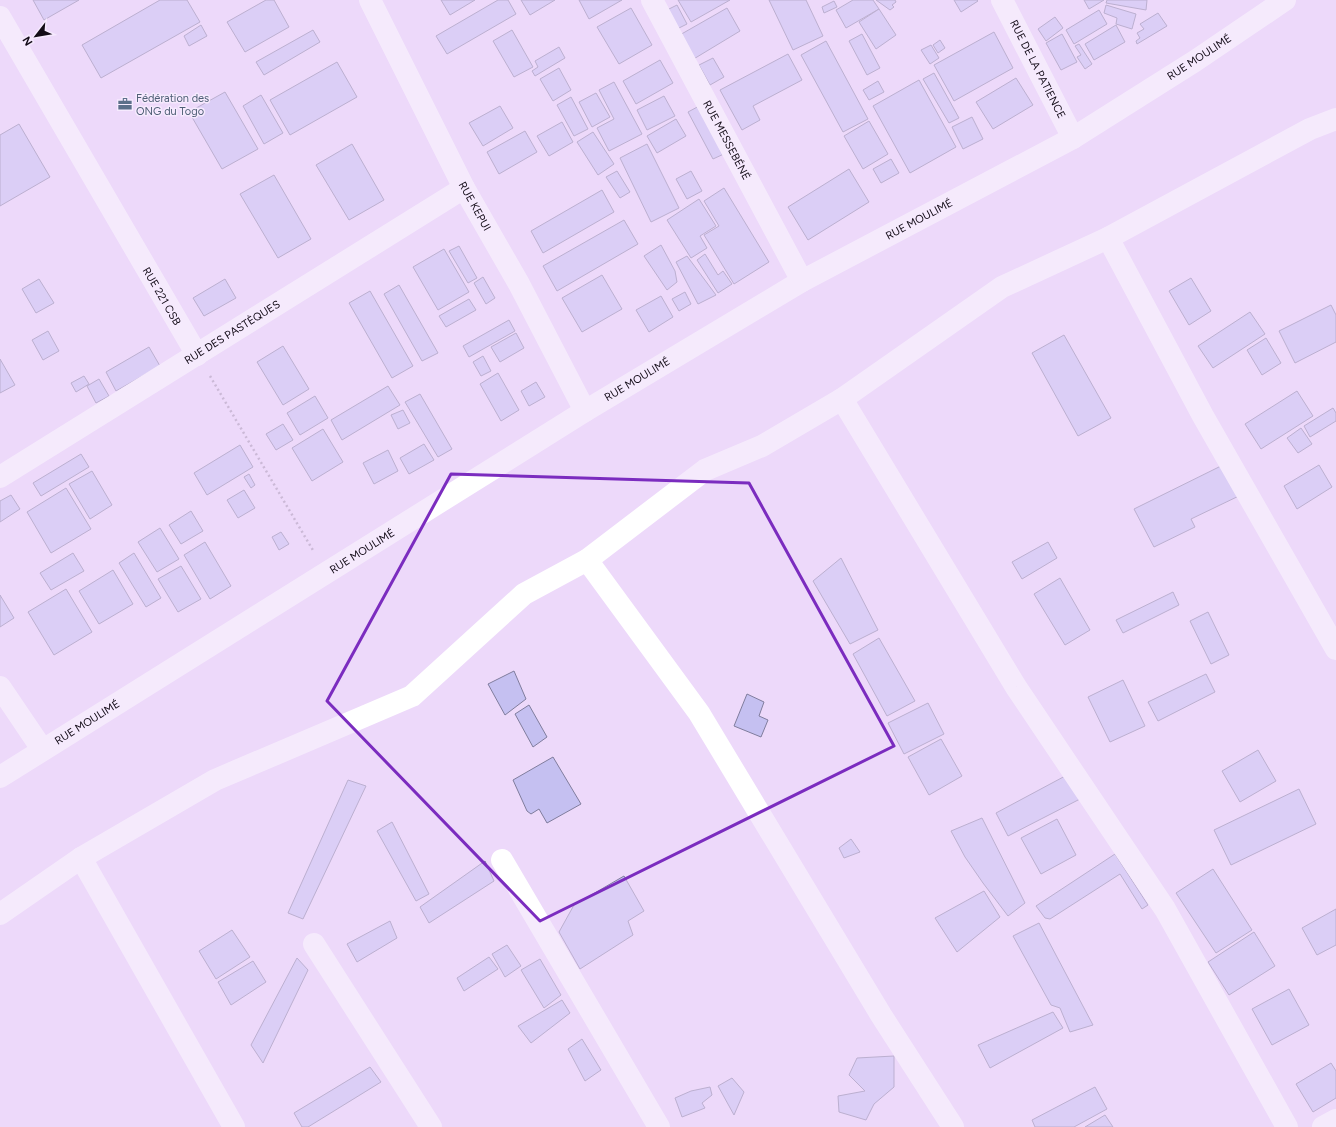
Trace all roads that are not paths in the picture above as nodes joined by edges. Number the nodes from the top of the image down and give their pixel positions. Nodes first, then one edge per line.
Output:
1 (370, 0) edge
2 (652, 0) edge
3 (1002, 0) edge
4 (1285, 0) edge
5 (0, 18) edge
6 (1336, 119) edge
7 (1073, 138) junction
8 (464, 188) junction
9 (1108, 238) junction
10 (802, 281) junction
11 (197, 355) junction
12 (842, 398) junction
13 (585, 411) junction
14 (0, 477) edge
15 (587, 560) junction
16 (1336, 649) edge
17 (0, 687) edge
18 (42, 749) junction
19 (0, 777) edge
20 (81, 858) junction
21 (502, 860) dead end
22 (0, 914) edge
23 (314, 944) dead end
24 (1336, 1120) edge
25 (234, 1127) edge
26 (431, 1127) edge
27 (659, 1127) edge
28 (952, 1127) edge
29 (1287, 1127) edge
30 (1323, 1127) edge

1 - 8 street, RUE KEPUI
2 - 10 street, RUE MESSEBÉNÉ
3 - 7 street, RUE DE LA PATIENCE
4 - 7 street, RUE MOULIMÉ
5 - 11 street, RUE 221 CSB
6 - 9 street
7 - 10 street, RUE MOULIMÉ
8 - 11 street, RUE DES PASTÈQUES
8 - 13 street, RUE KEPUI
9 - 12 street
9 - 16 street
10 - 13 street, RUE MOULIMÉ
11 - 14 street, RUE DES PASTÈQUES
12 - 15 street
12 - 29 street
13 - 18 street, RUE MOULIMÉ
15 - 20 street
15 - 28 street
17 - 18 street
18 - 19 street, RUE MOULIMÉ
20 - 22 street
20 - 25 street
21 - 27 street
23 - 26 street
24 - 30 street

